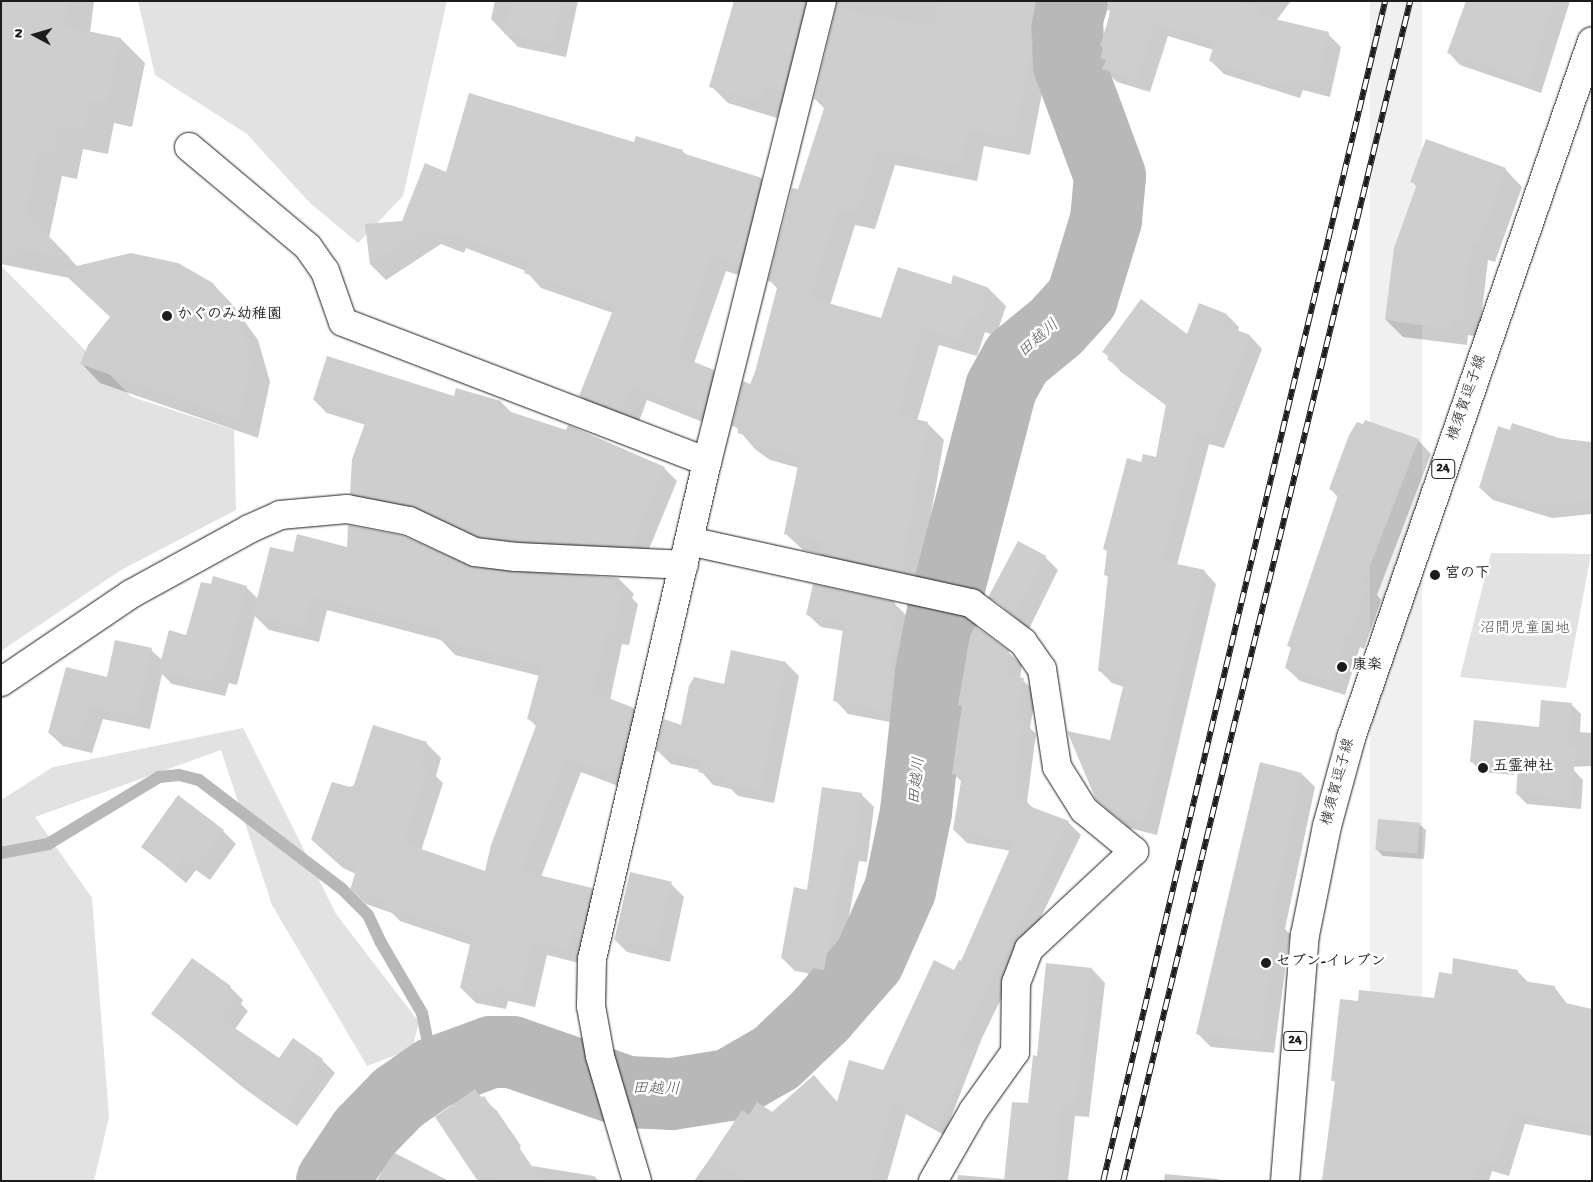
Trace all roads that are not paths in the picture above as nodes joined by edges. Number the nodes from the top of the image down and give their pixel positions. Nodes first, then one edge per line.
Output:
1 (822, 1) edge
2 (1592, 41) edge
3 (189, 147) dead end
4 (707, 462) junction
5 (686, 553) junction
6 (1, 682) edge
7 (637, 1181) edge
8 (933, 1181) edge
9 (1284, 1181) edge

1 - 4 street
2 - 9 street, 横須賀逗子線 / 24
3 - 4 street
4 - 5 street
5 - 6 street
5 - 7 street
5 - 8 street

